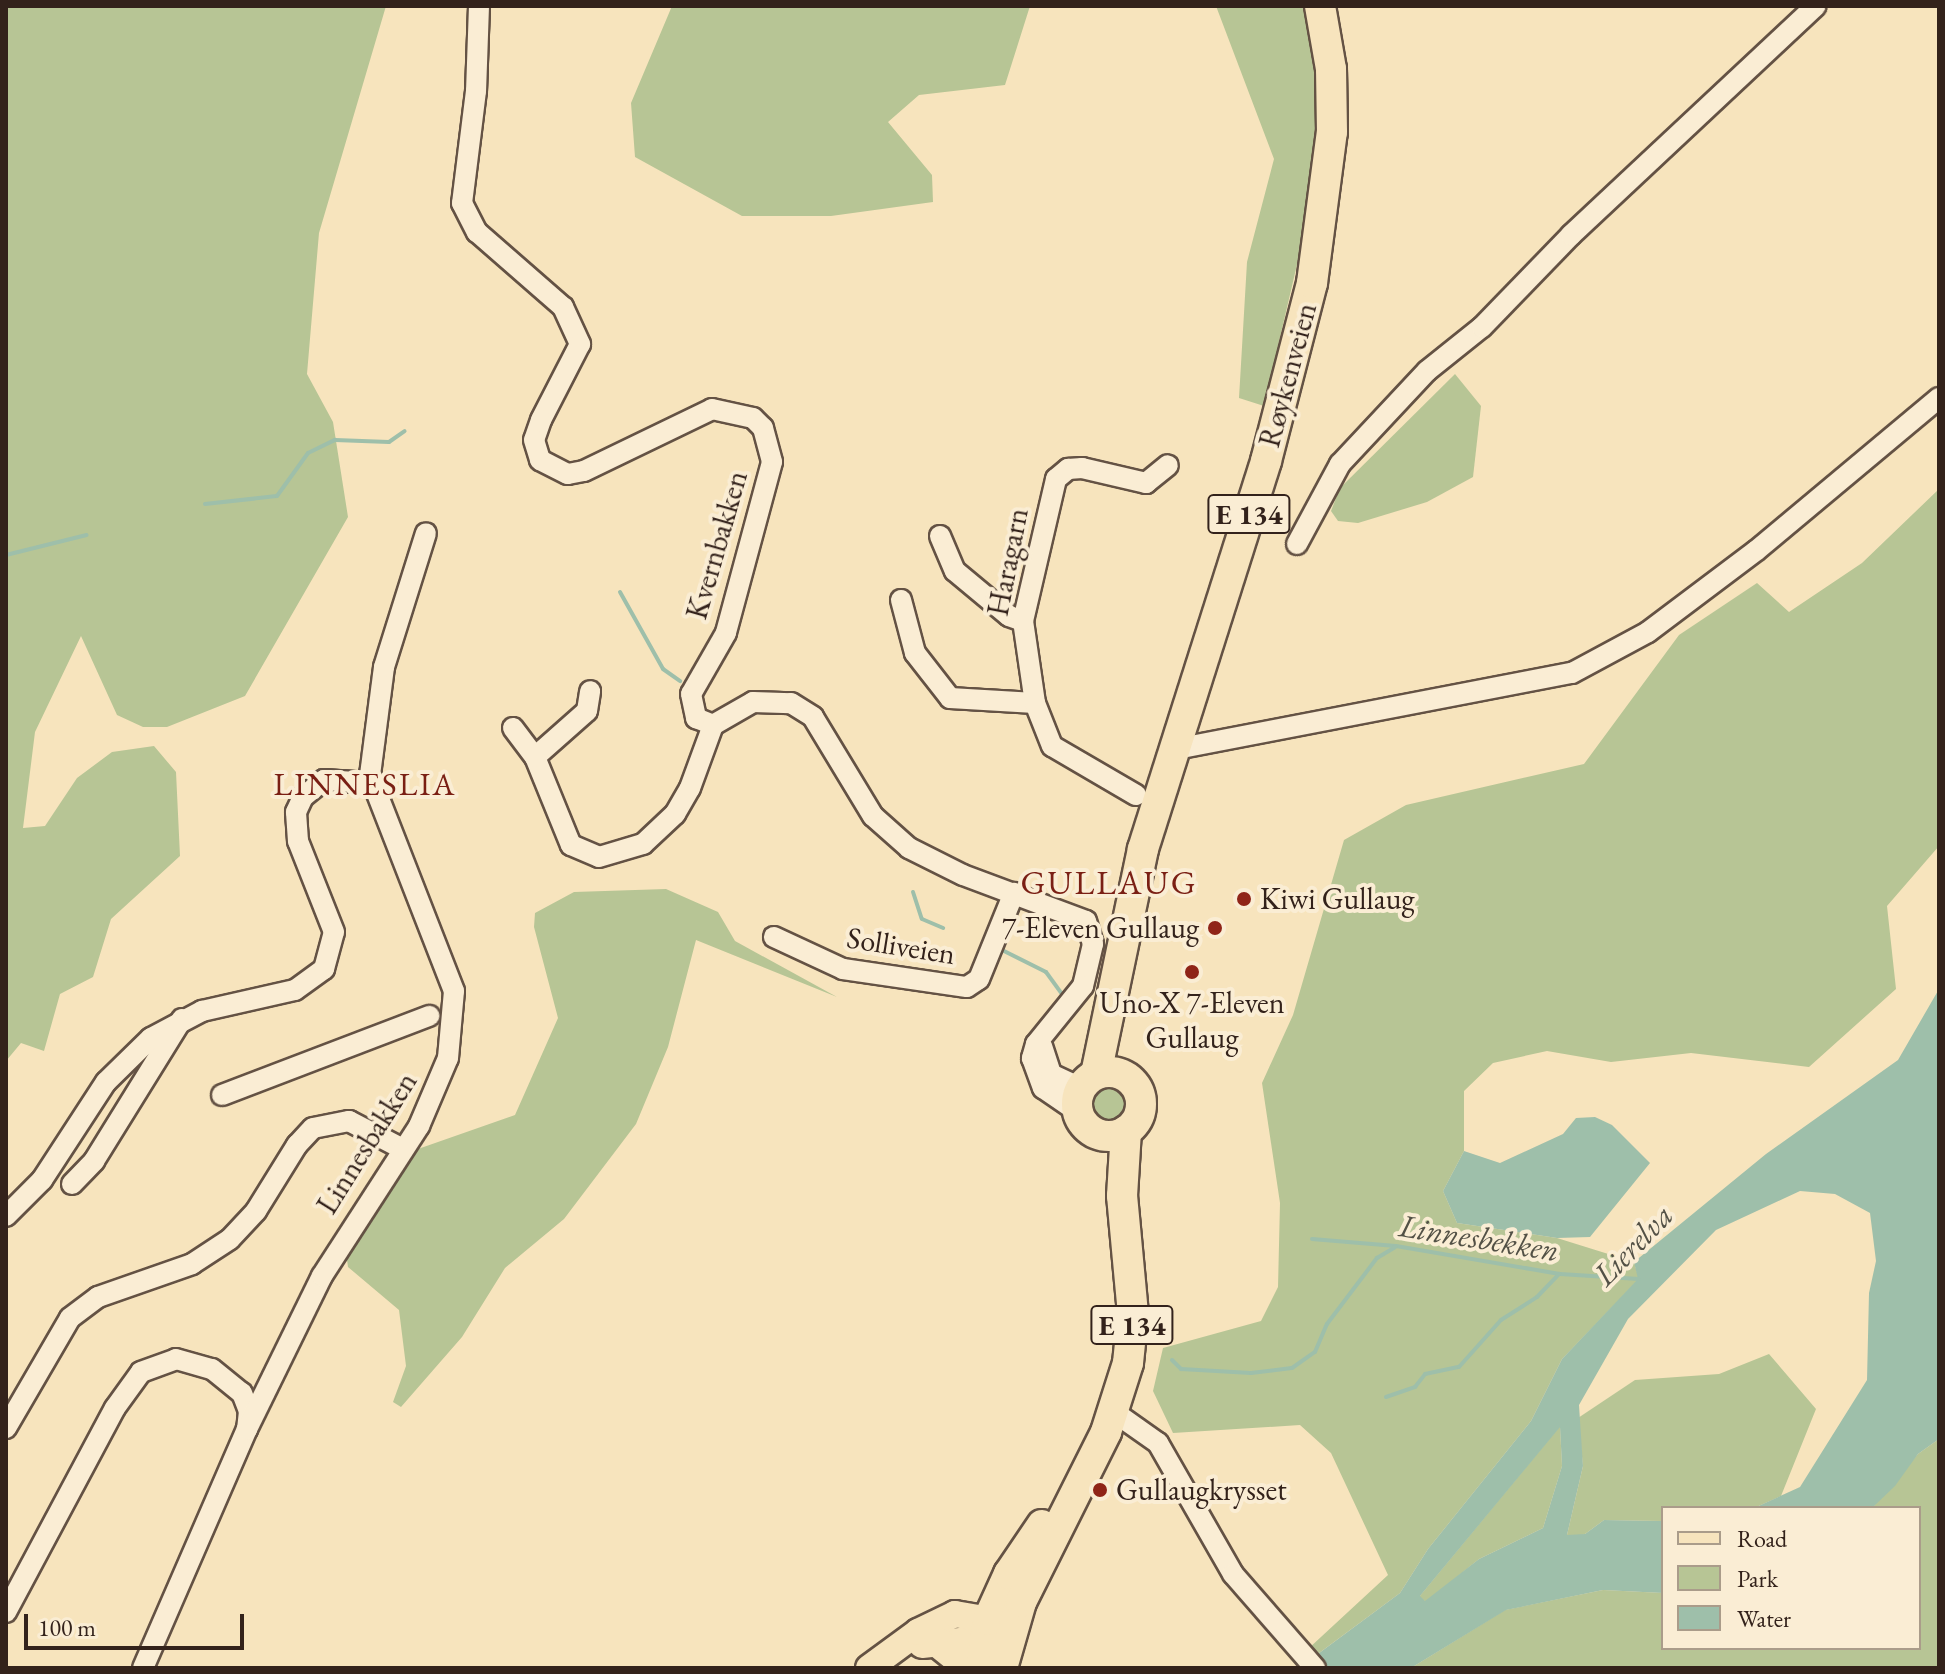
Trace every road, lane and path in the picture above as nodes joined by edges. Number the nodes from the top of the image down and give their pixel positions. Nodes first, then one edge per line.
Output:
1 (479, 6) edge
2 (1320, 6) edge
3 (1816, 6) edge
4 (1939, 398) edge
5 (1168, 465) dead end
6 (426, 533) dead end
7 (940, 536) dead end
8 (1297, 544) dead end
9 (901, 600) dead end
10 (1023, 621) junction
11 (590, 691) dead end
12 (1035, 703) junction
13 (713, 725) junction
14 (513, 728) dead end
15 (1176, 749) junction
16 (535, 757) junction
17 (371, 783) junction
18 (1136, 795) dead end
19 (1014, 893) junction
20 (774, 937) dead end
21 (429, 1016) dead end
22 (182, 1019) junction
23 (222, 1095) dead end
24 (1100, 1102) junction
25 (403, 1149) junction
26 (72, 1184) dead end
27 (6, 1216) edge
28 (280, 1363) junction
29 (236, 1385) junction
30 (1114, 1412) junction
31 (6, 1428) edge
32 (247, 1429) junction
33 (6, 1612) edge
34 (994, 1631) junction
35 (939, 1643) junction
36 (892, 1654) junction
37 (1310, 1663) edge
38 (143, 1668) edge
39 (869, 1668) edge
40 (970, 1668) edge
41 (981, 1668) edge
42 (1002, 1668) edge

1 - 13 street, Kvernbakken
2 - 15 highway, Røykenveien / E 134
3 - 8 street
4 - 15 street
5 - 10 street, Haragarn
6 - 17 street, Linnesbakken
7 - 10 street
9 - 12 street
10 - 12 street, Haragarn
11 - 16 street
12 - 18 street, Haragarn
13 - 16 street
13 - 19 street
14 - 16 street
15 - 24 highway, Røykenveien / E 134
17 - 22 street
17 - 25 street, Linnesbakken
19 - 20 street, Solliveien
19 - 24 street
21 - 23 street
22 - 26 street
22 - 27 street
24 - 30 highway, Røykenveien / E 134
25 - 28 street, Linnesbakken
25 - 31 street
28 - 29 street
28 - 32 street, Linnesbakken
29 - 32 street
29 - 33 street
30 - 34 highway, Røykenveien / E 134
30 - 37 street
32 - 38 street, Linnesbakken
34 - 35 main road
34 - 36 main road
34 - 41 highway, Røykenveien / E 134
34 - 42 highway, Røykenveien / E 134
35 - 36 main road
35 - 40 highway
36 - 39 main road

